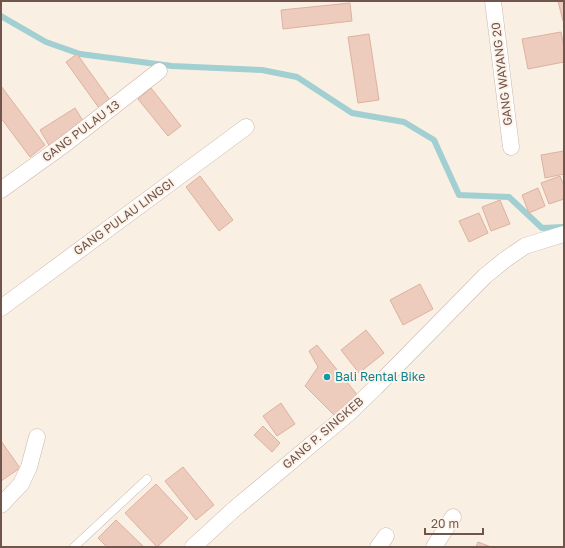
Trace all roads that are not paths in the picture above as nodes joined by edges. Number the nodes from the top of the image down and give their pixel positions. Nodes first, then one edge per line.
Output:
1 (493, 1) edge
2 (159, 71) dead end
3 (246, 127) dead end
4 (511, 147) dead end
5 (1, 190) edge
6 (564, 234) edge
7 (1, 308) edge
8 (37, 437) dead end
9 (147, 479) dead end
10 (1, 504) edge
11 (453, 517) dead end
12 (74, 547) edge
13 (193, 547) edge
14 (434, 547) edge

1 - 4 street, GANG WAYANG 20
2 - 5 street, GANG PULAU 13
3 - 7 street, GANG PULAU LINGGI
6 - 13 street, GANG P. SINGKEB
8 - 10 street
9 - 12 lane
11 - 14 street

